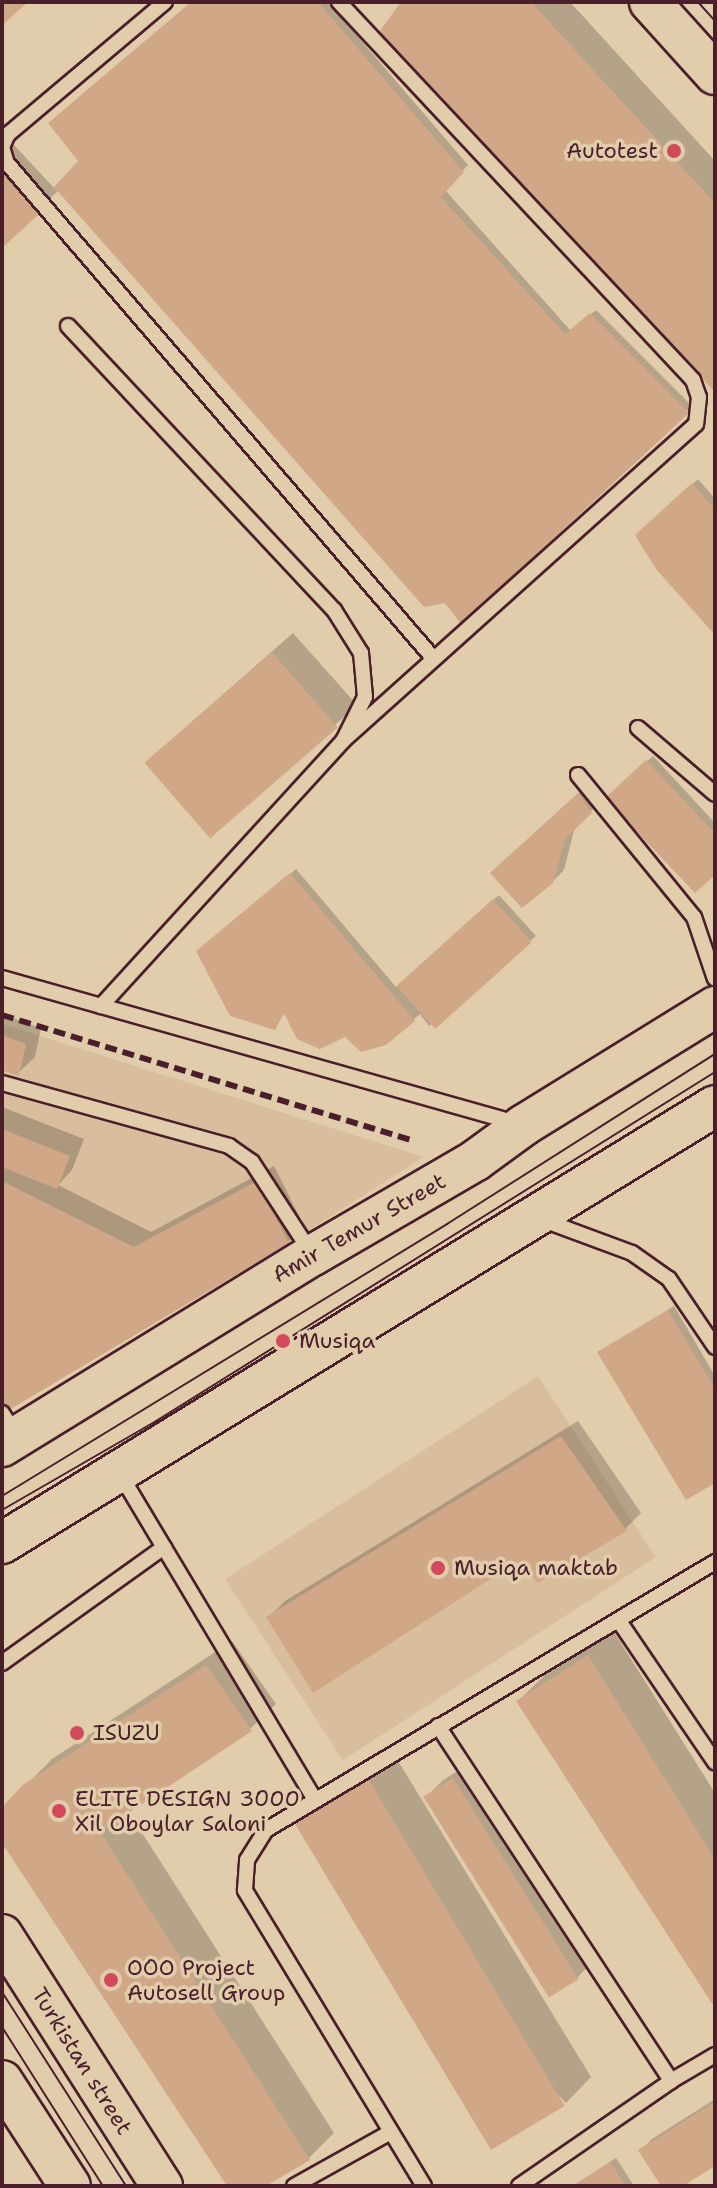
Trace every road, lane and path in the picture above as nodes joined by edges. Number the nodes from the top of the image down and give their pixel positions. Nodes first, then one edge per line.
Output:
1 (165, 2) edge
2 (339, 2) edge
3 (650, 2) edge
4 (715, 74) edge
5 (68, 326) dead end
6 (434, 659) junction
7 (638, 728) dead end
8 (343, 741) junction
9 (578, 775) dead end
10 (715, 794) edge
11 (2, 978) edge
12 (715, 979) edge
13 (101, 1006) junction
14 (715, 1007) edge
15 (2, 1083) edge
16 (715, 1106) edge
17 (524, 1125) junction
18 (535, 1217) junction
19 (313, 1255) junction
20 (715, 1347) edge
21 (7, 1432) edge
22 (118, 1472) junction
23 (2, 1543) edge
24 (164, 1547) junction
25 (715, 1562) edge
26 (619, 1621) junction
27 (2, 1663) edge
28 (438, 1726) junction
29 (715, 1762) edge
30 (315, 1800) junction
31 (2, 1935) edge
32 (715, 2055) edge
33 (2, 2081) edge
34 (671, 2081) junction
35 (389, 2133) junction
36 (70, 2186) edge
37 (162, 2186) edge
38 (294, 2186) edge
39 (424, 2186) edge
40 (519, 2186) edge

1 - 6 lane
2 - 6 lane
3 - 4 main road
5 - 8 lane
6 - 8 lane
7 - 10 lane
8 - 13 lane
9 - 12 lane
11 - 13 lane
13 - 17 lane
14 - 17 main road, Amir Temur Street
15 - 19 lane
16 - 18 main road
17 - 19 main road, Amir Temur Street
18 - 20 lane
18 - 22 main road
19 - 21 main road, Amir Temur Street
22 - 23 main road
22 - 24 lane
24 - 27 lane
24 - 30 lane
25 - 26 lane
26 - 28 lane
26 - 29 lane
28 - 30 lane
28 - 34 lane
30 - 35 lane
31 - 37 main road, Turkistan street
32 - 34 lane
33 - 36 main road
34 - 40 lane
35 - 38 lane
35 - 39 lane

